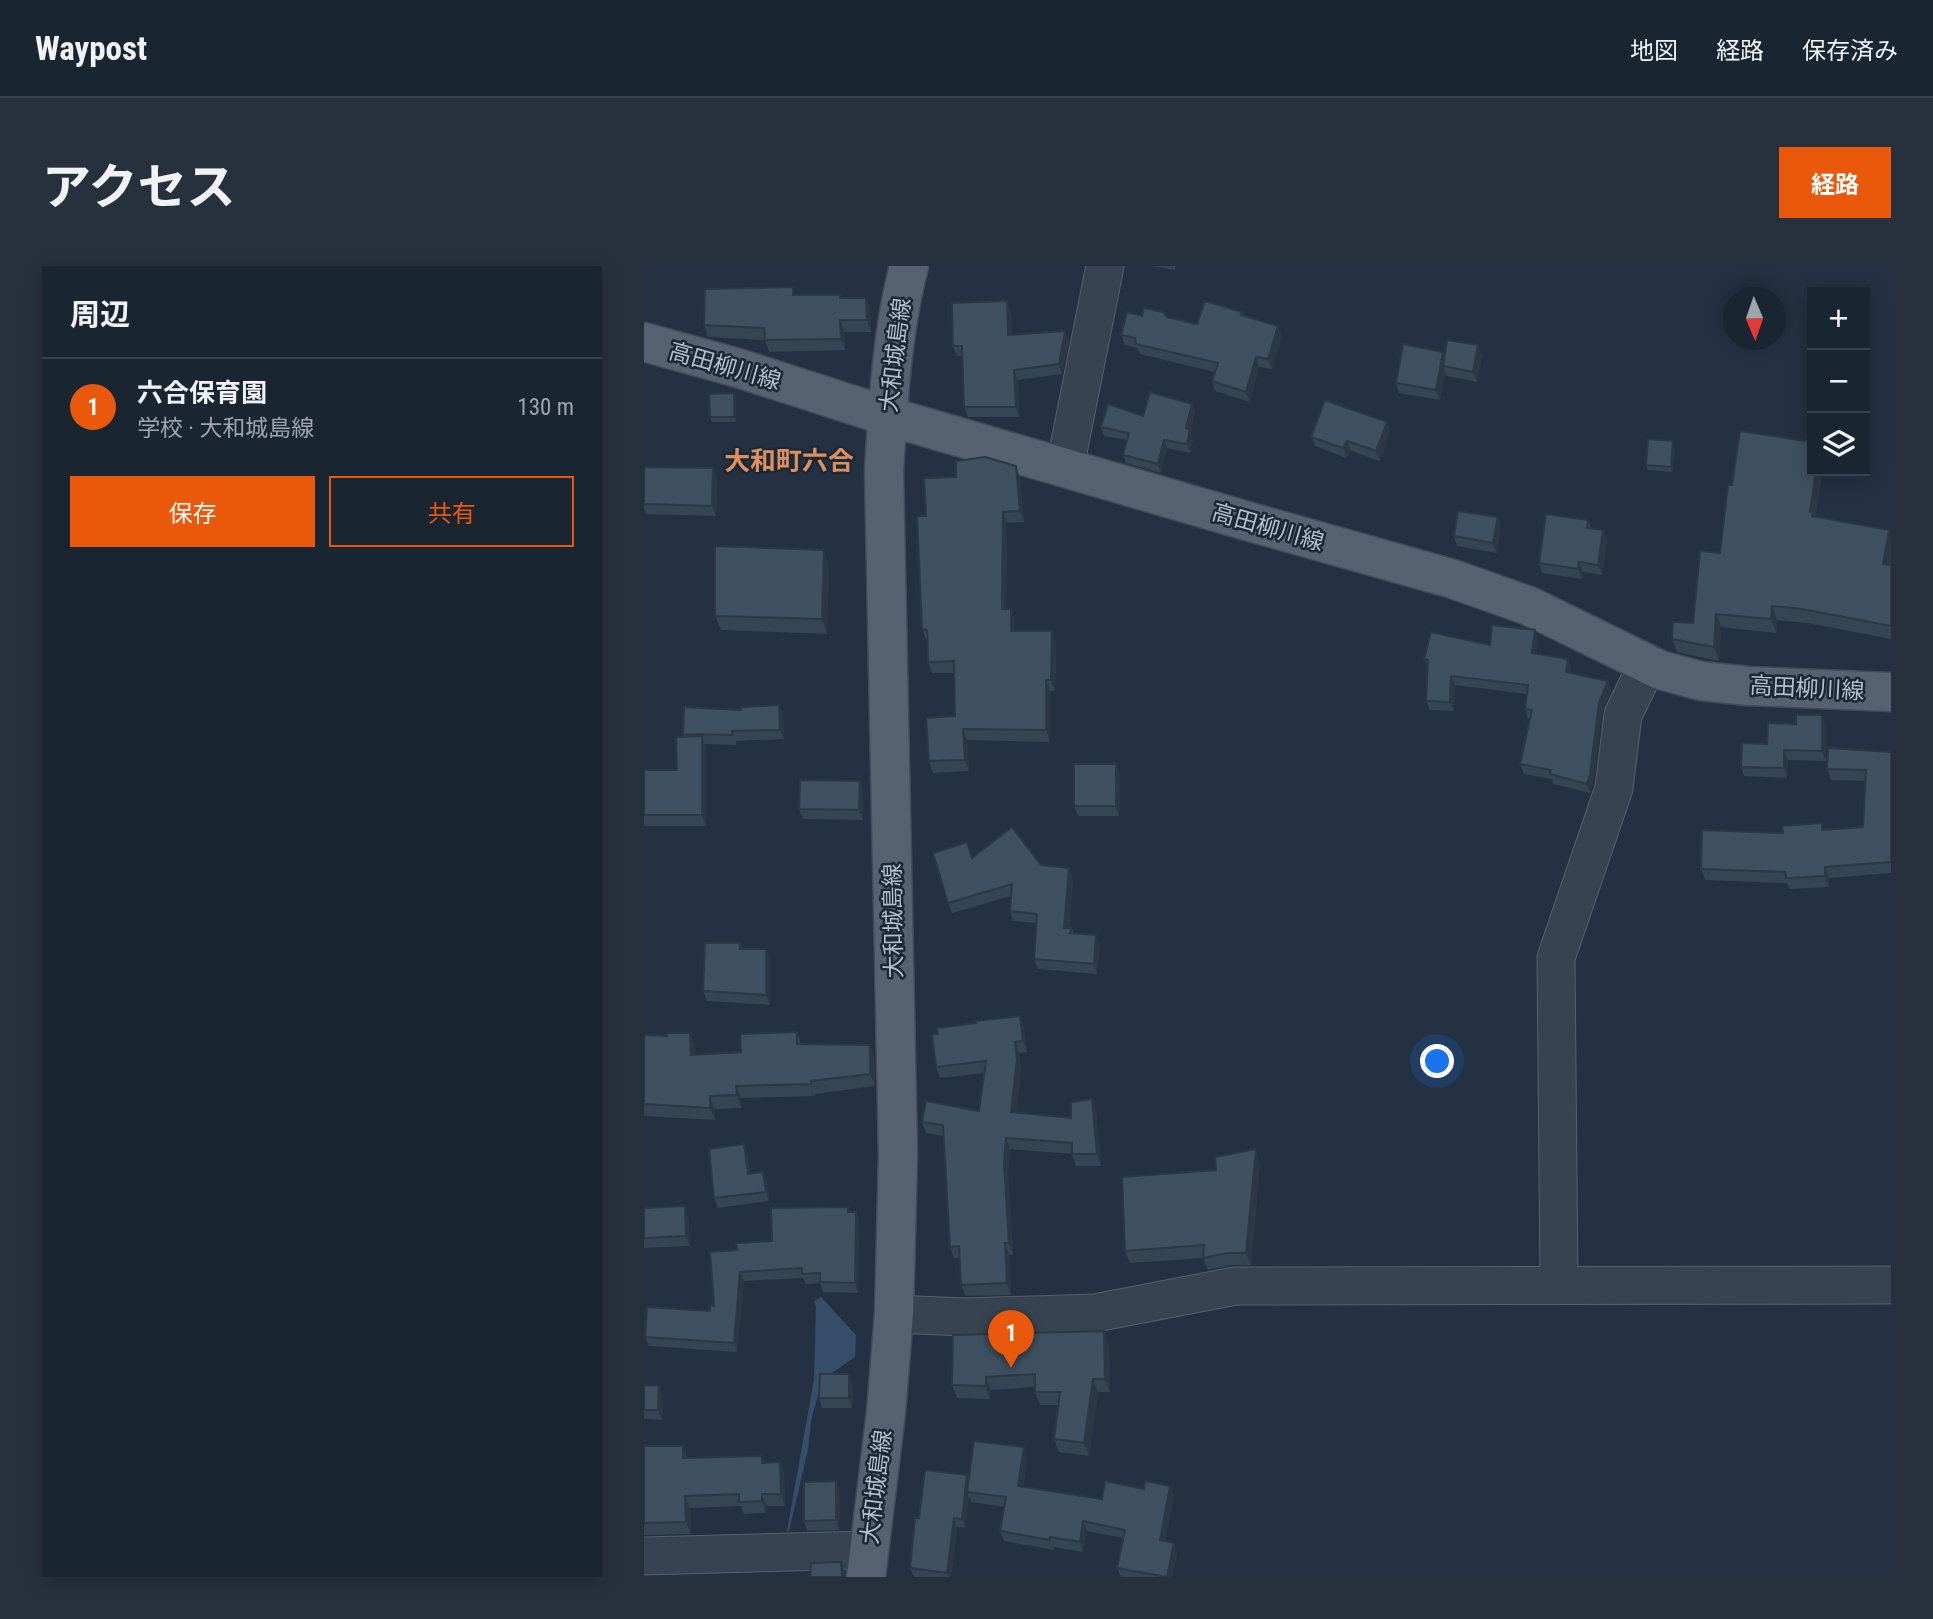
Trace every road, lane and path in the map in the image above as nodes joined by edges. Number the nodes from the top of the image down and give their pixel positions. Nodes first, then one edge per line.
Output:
1 (909, 266) edge
2 (1105, 266) edge
3 (644, 342) edge
4 (887, 416) junction
5 (1065, 467) junction
6 (1648, 663) junction
7 (1891, 692) edge
8 (1891, 1284) edge
9 (1559, 1285) junction
10 (894, 1314) junction
11 (644, 1556) edge
12 (867, 1564) edge

1 - 4 main road, 大和城島線
2 - 5 street
3 - 4 main road, 高田柳川線
4 - 5 main road, 高田柳川線
4 - 10 main road, 大和城島線
5 - 6 main road, 高田柳川線
6 - 7 main road, 高田柳川線
6 - 9 street
8 - 9 street
9 - 10 street
10 - 12 main road, 大和城島線
11 - 12 street

